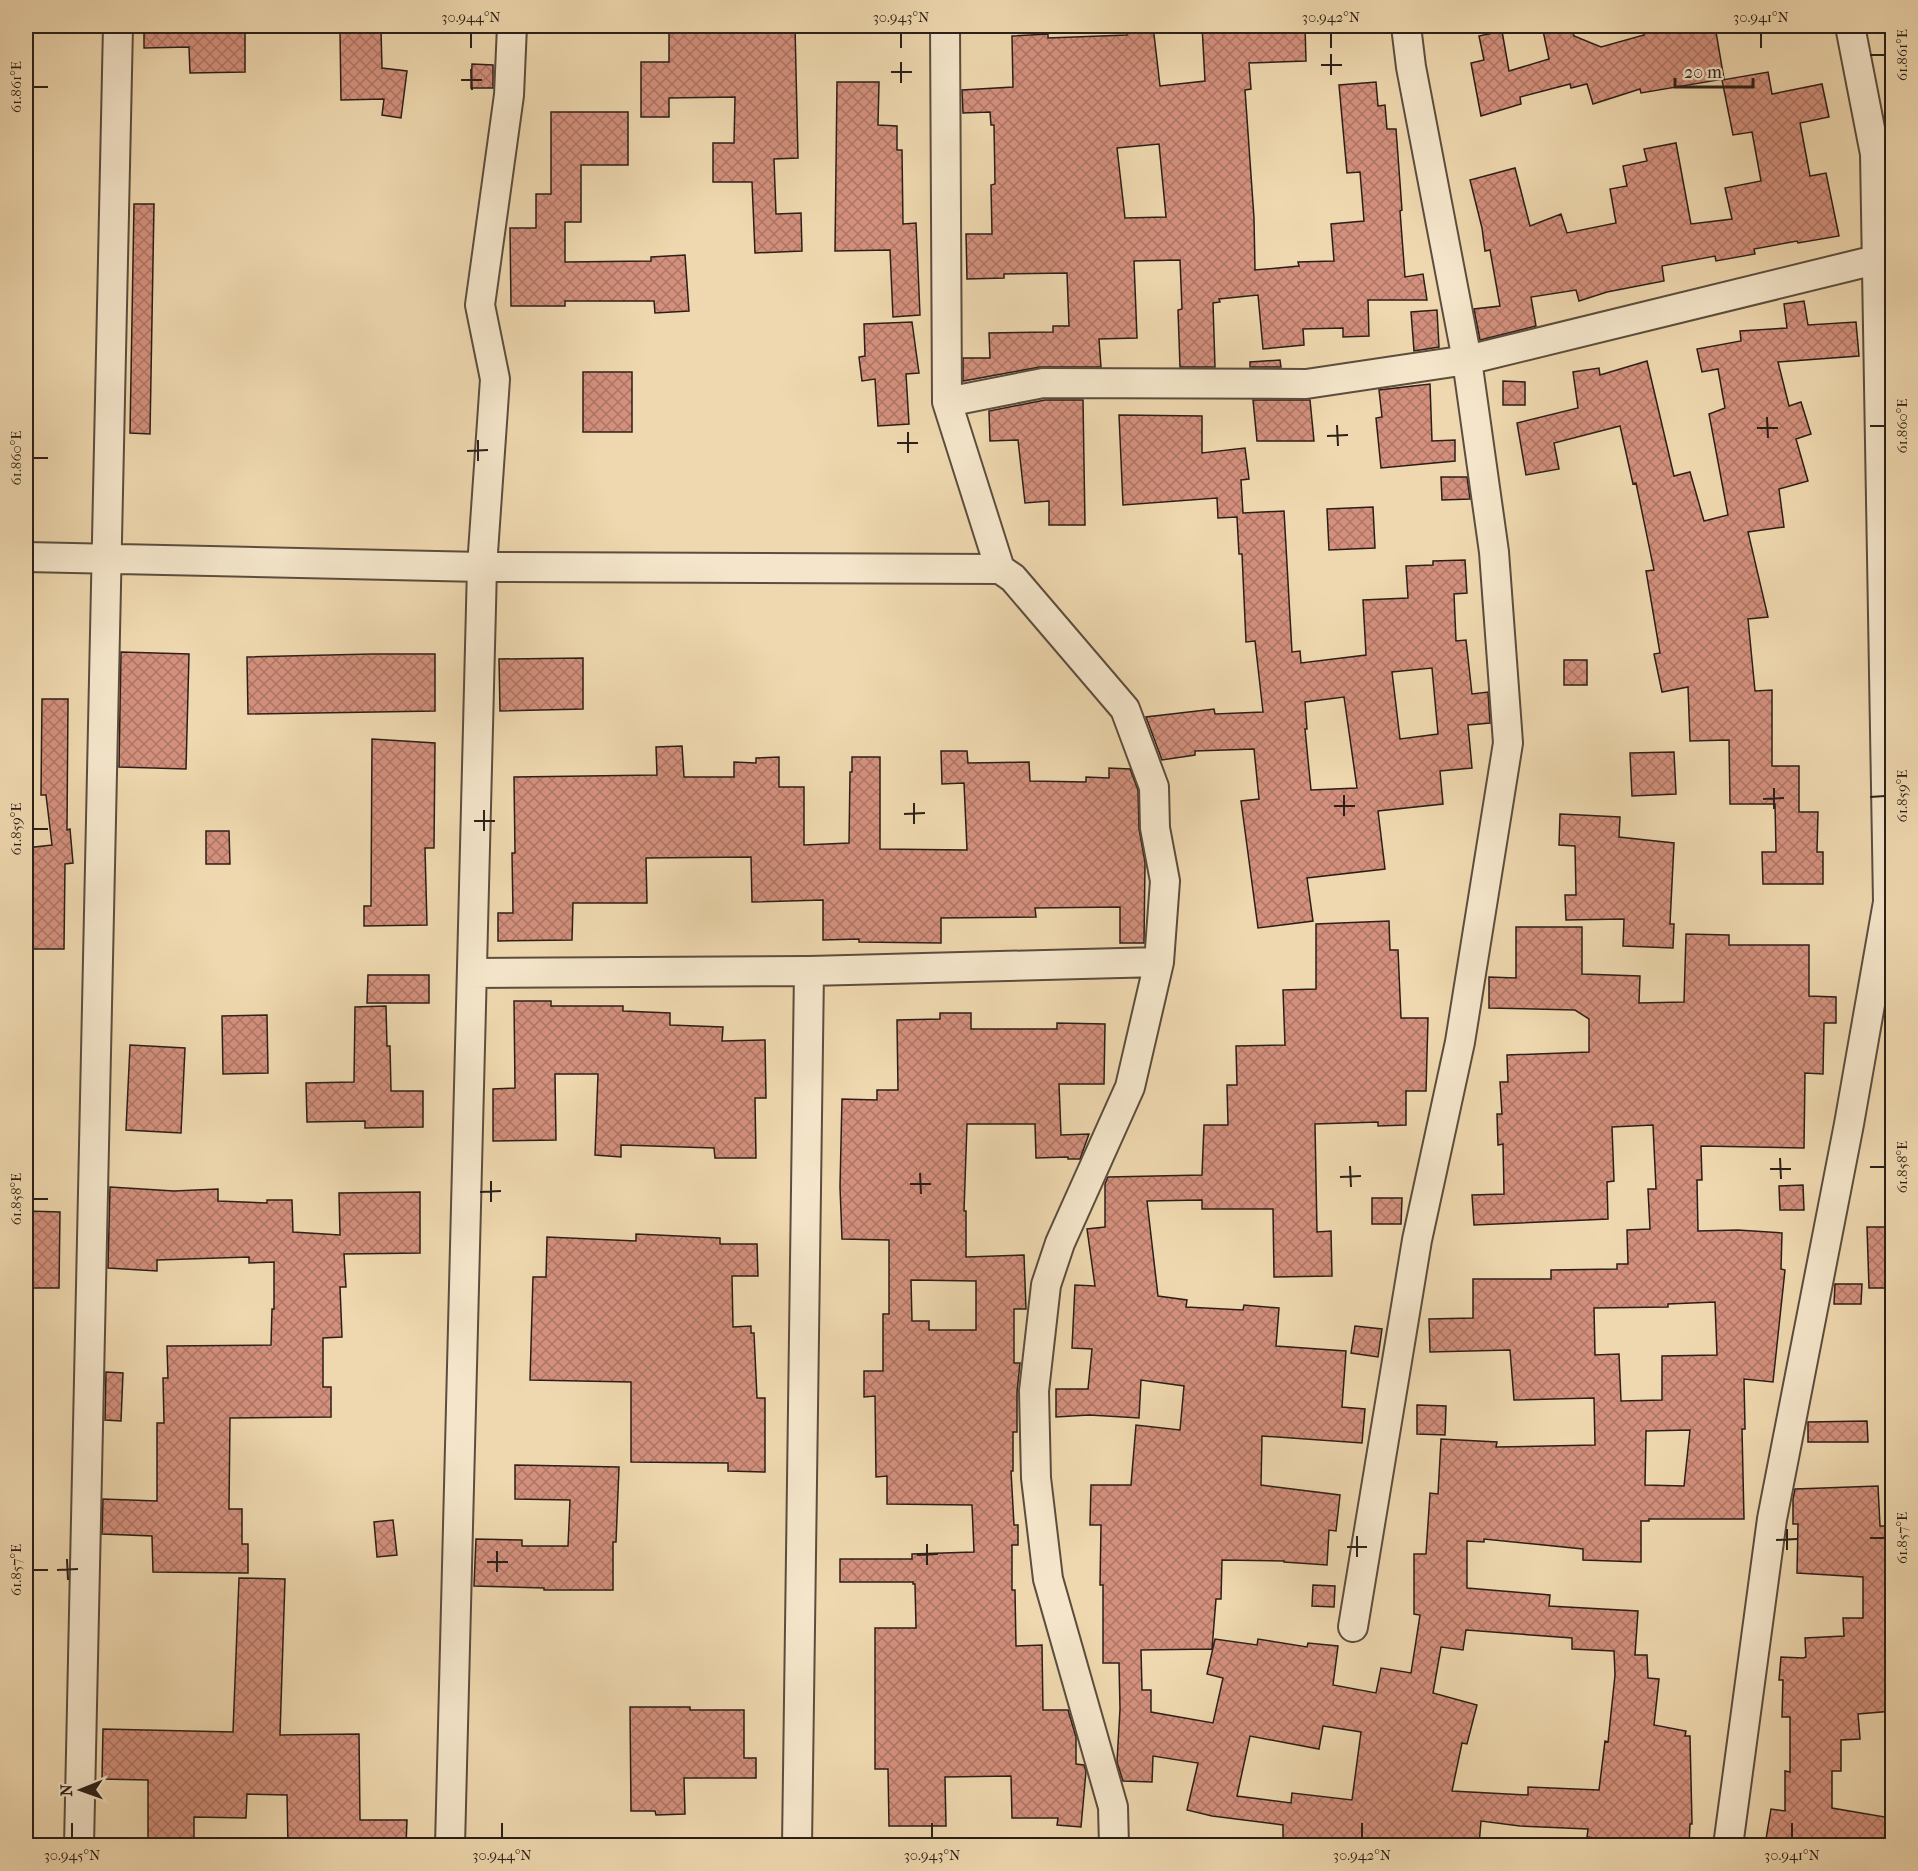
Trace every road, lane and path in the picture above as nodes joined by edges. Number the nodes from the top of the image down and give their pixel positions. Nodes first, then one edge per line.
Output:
1 (118, 26) edge
2 (512, 26) edge
3 (945, 26) edge
4 (1406, 26) edge
5 (1850, 26) edge
6 (1884, 258) edge
7 (1467, 360) junction
8 (947, 402) junction
9 (26, 557) edge
10 (107, 559) junction
11 (482, 567) junction
12 (1000, 569) junction
13 (1888, 924) edge
14 (1159, 962) junction
15 (809, 971) junction
16 (472, 973) junction
17 (1353, 1627) dead end
18 (79, 1845) edge
19 (450, 1845) edge
20 (797, 1845) edge
21 (1114, 1845) edge
22 (1728, 1845) edge

1 - 10 street
2 - 11 street
3 - 8 street
4 - 7 street
5 - 6 street
6 - 7 street
6 - 13 street
7 - 8 street
7 - 17 street
8 - 12 street
9 - 10 street
10 - 11 street
10 - 18 street
11 - 12 street
11 - 16 street
12 - 14 street
13 - 22 street
14 - 15 street
14 - 21 street
15 - 16 street
15 - 20 street
16 - 19 street

